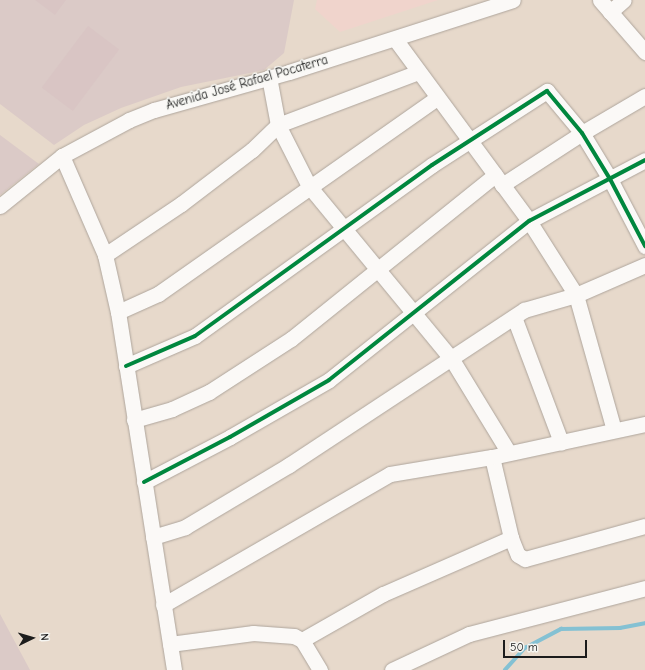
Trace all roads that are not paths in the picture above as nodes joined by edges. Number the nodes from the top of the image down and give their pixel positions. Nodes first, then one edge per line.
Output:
1 (513, 0) edge
2 (600, 0) edge
3 (624, 0) edge
4 (610, 12) junction
5 (395, 39) junction
6 (645, 52) edge
7 (418, 72) junction
8 (269, 77) junction
9 (645, 96) edge
10 (437, 98) junction
11 (278, 125) junction
12 (582, 133) junction
13 (469, 140) junction
14 (62, 156) junction
15 (645, 160) edge
16 (610, 179) junction
17 (499, 180) junction
18 (309, 186) junction
19 (0, 206) edge
20 (529, 222) junction
21 (346, 228) junction
22 (643, 236) edge
23 (105, 255) junction
24 (645, 265) edge
25 (379, 268) junction
26 (576, 295) junction
27 (414, 311) junction
28 (118, 312) junction
29 (514, 317) junction
30 (451, 358) junction
31 (126, 366) junction
32 (134, 420) junction
33 (645, 424) edge
34 (614, 430) junction
35 (561, 442) junction
36 (509, 453) junction
37 (492, 457) junction
38 (144, 482) junction
39 (645, 526) edge
40 (153, 537) junction
41 (511, 538) junction
42 (645, 588) edge
43 (163, 605) junction
44 (302, 640) junction
45 (170, 644) junction
46 (174, 670) edge
47 (320, 670) edge
48 (392, 670) edge

1 - 5 street, Avenida José Rafael Pocaterra
2 - 4 street
3 - 4 street
4 - 6 street
5 - 7 street
5 - 8 street, Avenida José Rafael Pocaterra
7 - 10 street
7 - 11 street
8 - 11 street
8 - 14 street, Avenida José Rafael Pocaterra
9 - 12 street
10 - 13 street
10 - 18 street
11 - 18 street
11 - 23 street
12 - 13 street
12 - 16 street
12 - 17 street
13 - 17 street
13 - 21 street
14 - 19 street, Avenida José Rafael Pocaterra
14 - 23 street
15 - 16 street
16 - 20 street
16 - 22 street
17 - 20 street
17 - 25 street
18 - 21 street
18 - 28 street
20 - 26 street
20 - 27 street
21 - 25 street
21 - 31 street
23 - 28 street
24 - 26 street
25 - 27 street
25 - 32 street
26 - 29 street
26 - 34 street
27 - 30 street
27 - 38 street
28 - 31 street
29 - 30 street
29 - 35 street
30 - 36 street
30 - 40 street
31 - 32 street
32 - 38 street
33 - 34 street
34 - 35 street
35 - 36 street
36 - 37 street
37 - 41 street
37 - 43 street
38 - 40 street
39 - 41 street
40 - 43 street
41 - 44 street
42 - 48 street
43 - 45 street
44 - 45 street
44 - 47 street
45 - 46 street

